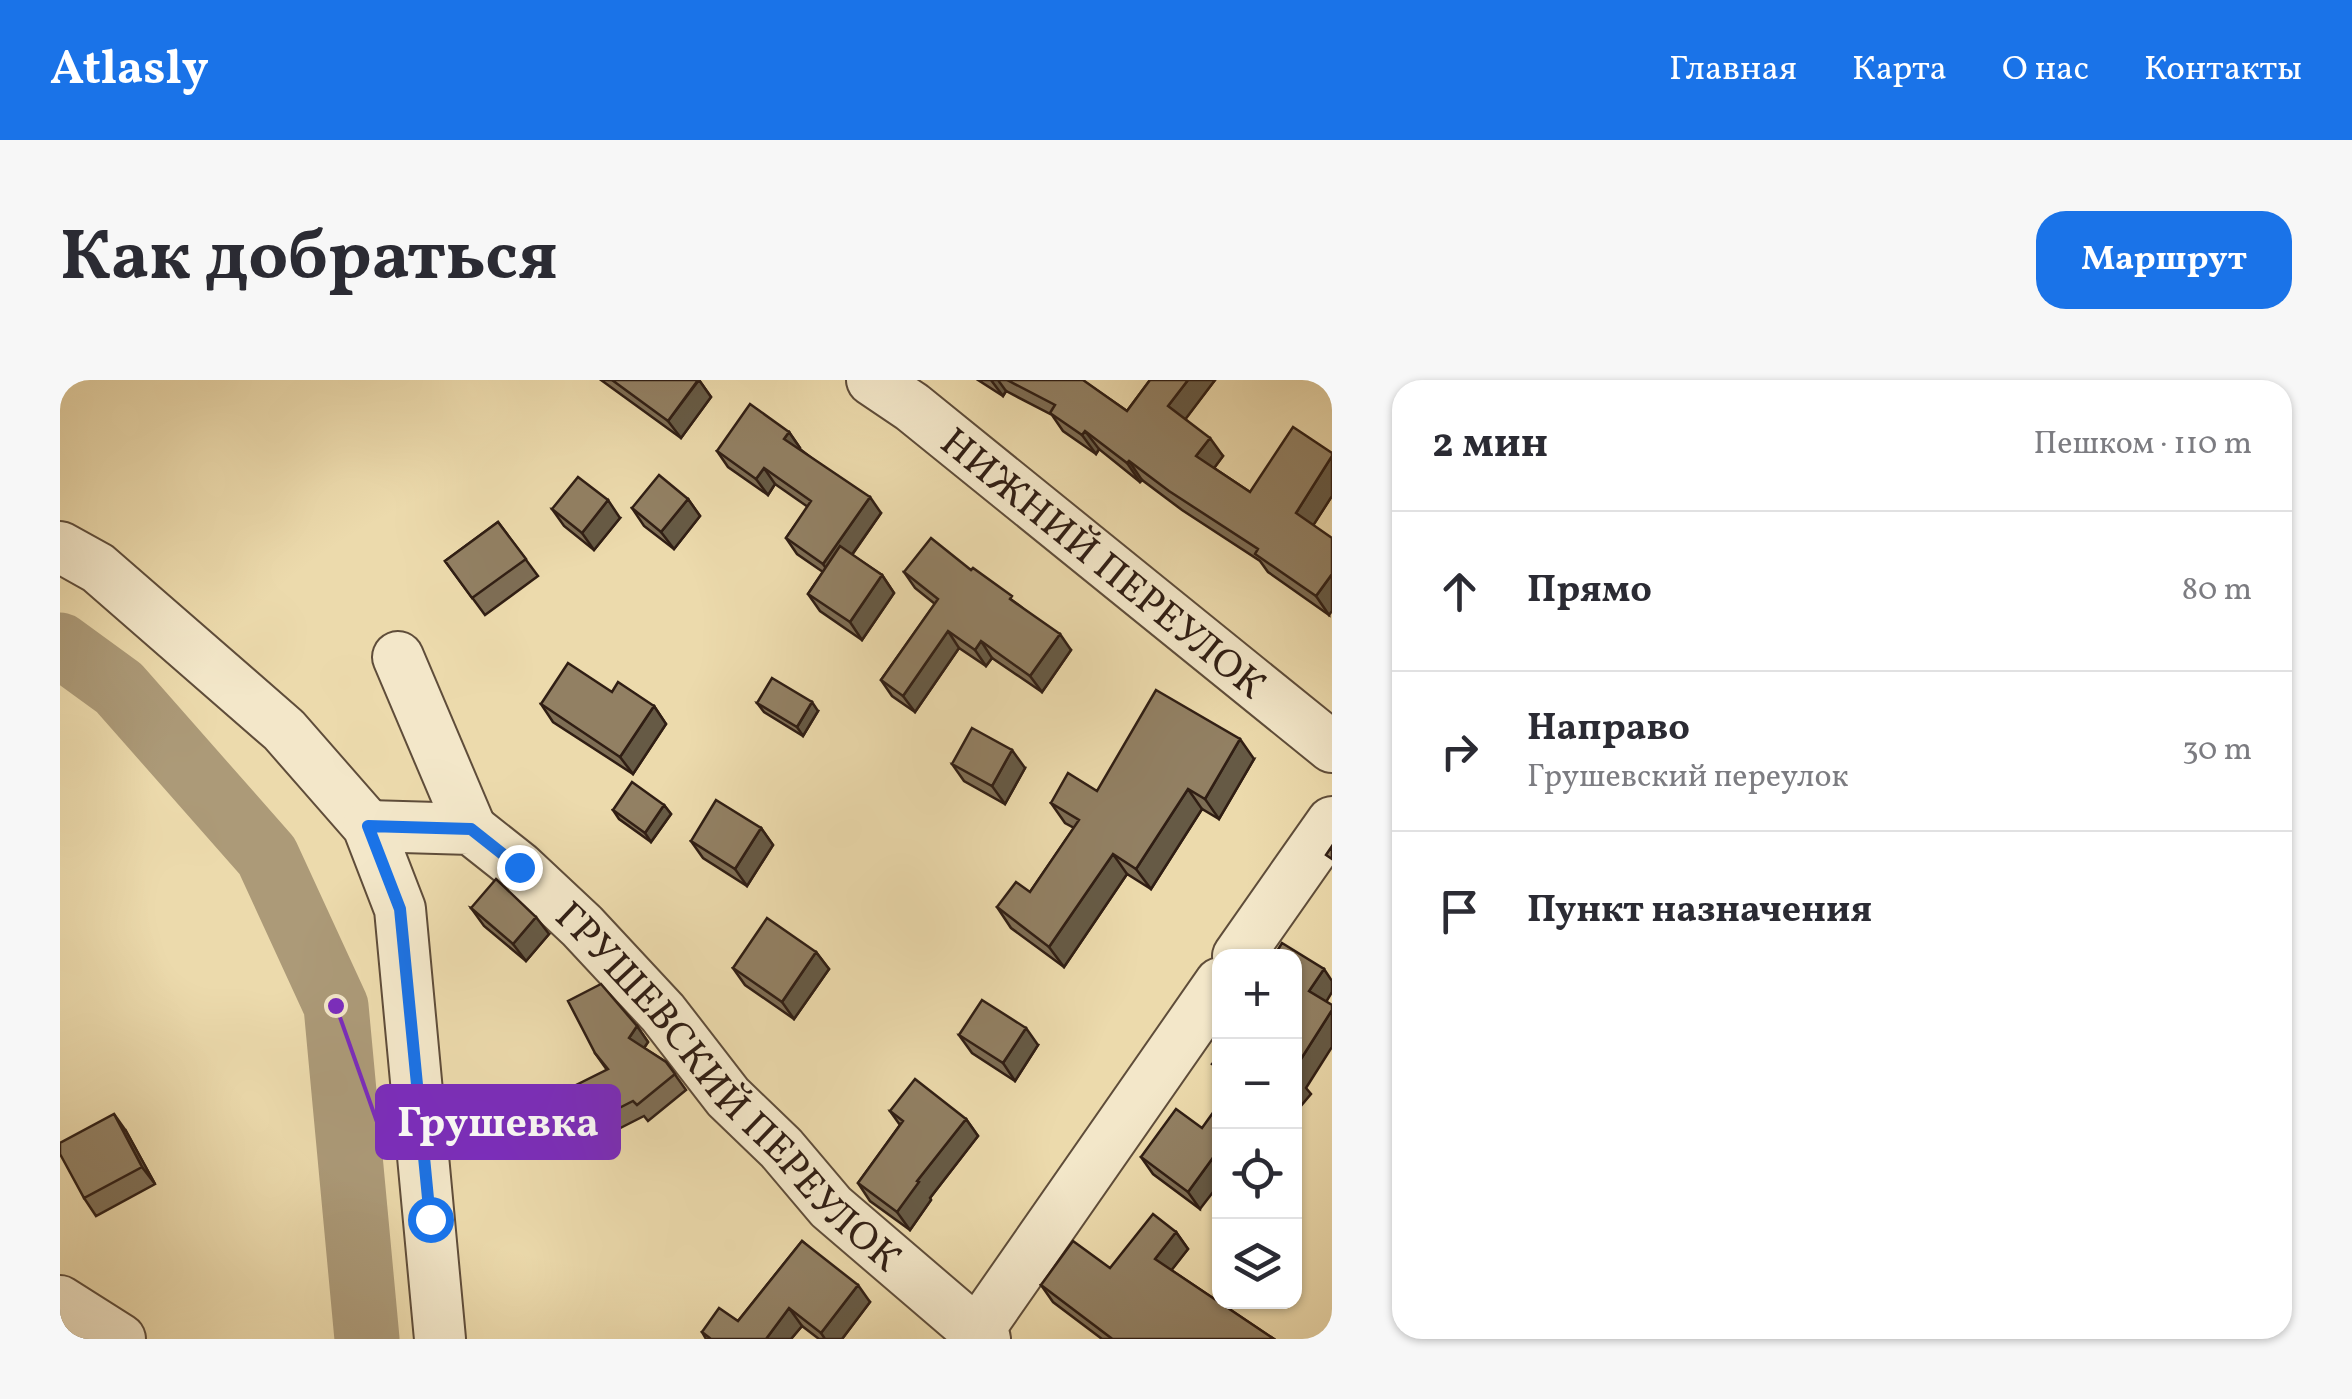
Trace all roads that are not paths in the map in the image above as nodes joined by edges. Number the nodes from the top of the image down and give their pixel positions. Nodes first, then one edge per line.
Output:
1 (872, 380) edge
2 (60, 548) edge
3 (398, 658) dead end
4 (1332, 747) edge
5 (1332, 822) edge
6 (368, 826) junction
7 (471, 829) junction
8 (1243, 949) edge
9 (1212, 996) edge
10 (60, 1301) edge
11 (978, 1337) edge
12 (120, 1339) edge
13 (440, 1339) edge

1 - 4 street, НИЖНИЙ ПЕРЕУЛОК
2 - 6 street
3 - 7 street, ГРУШЕВСКИЙ ПЕРЕУЛОК
5 - 8 street
6 - 7 street
6 - 13 street
7 - 11 street, ГРУШЕВСКИЙ ПЕРЕУЛОК
9 - 11 street
10 - 12 street

